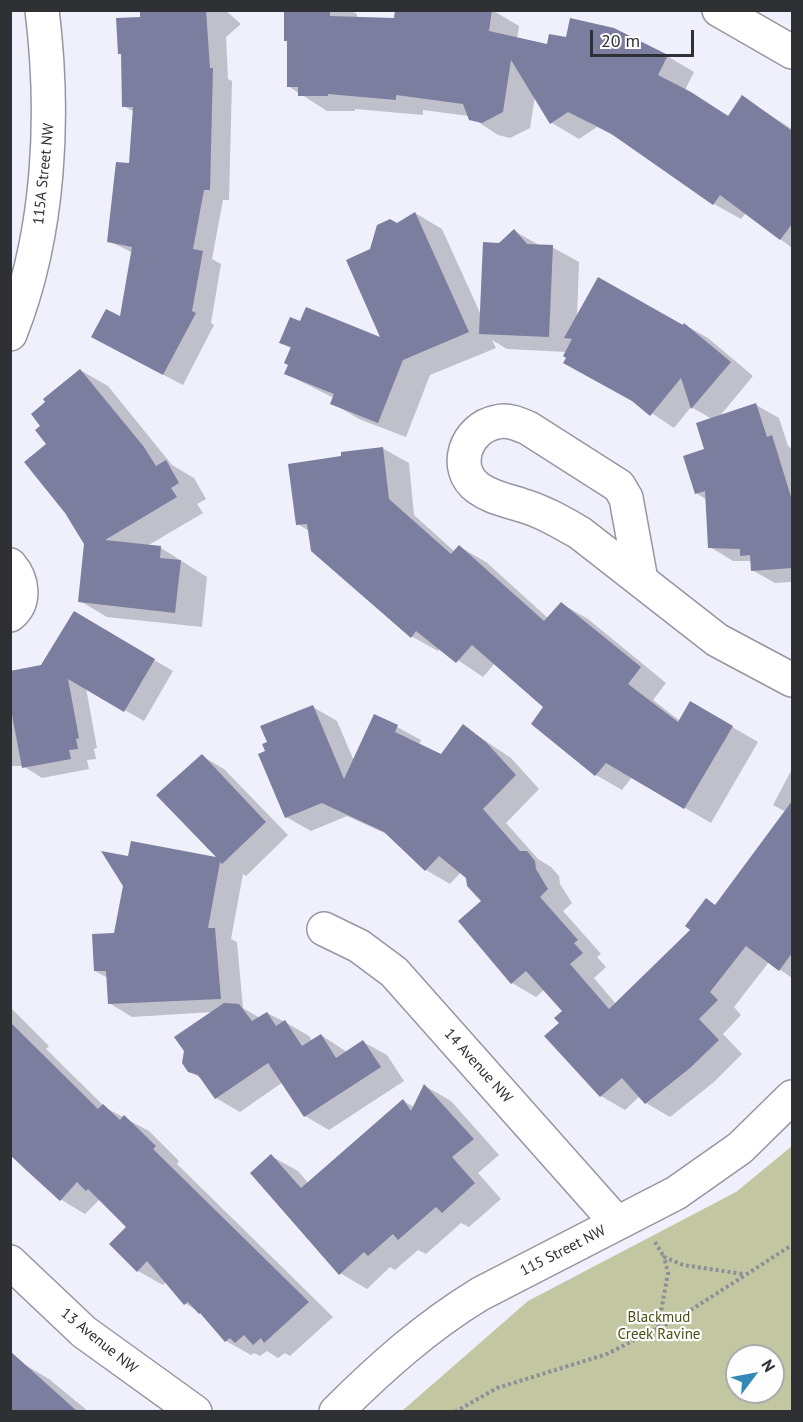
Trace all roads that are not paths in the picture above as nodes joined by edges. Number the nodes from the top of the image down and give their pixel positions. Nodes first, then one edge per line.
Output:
1 (42, 10) edge
2 (719, 10) edge
3 (792, 52) edge
4 (10, 334) edge
5 (10, 565) edge
6 (641, 580) junction
7 (10, 615) edge
8 (792, 680) edge
9 (324, 929) dead end
10 (792, 1096) edge
11 (617, 1223) junction
12 (10, 1262) edge
13 (195, 1412) edge
14 (336, 1412) edge

1 - 4 street, 115A Street NW
2 - 3 street
5 - 7 street
6 - 6 street
6 - 8 street
9 - 11 street, 14 Avenue NW
10 - 11 street, 115 Street NW
11 - 14 street, 115 Street NW
12 - 13 street, 13 Avenue NW

